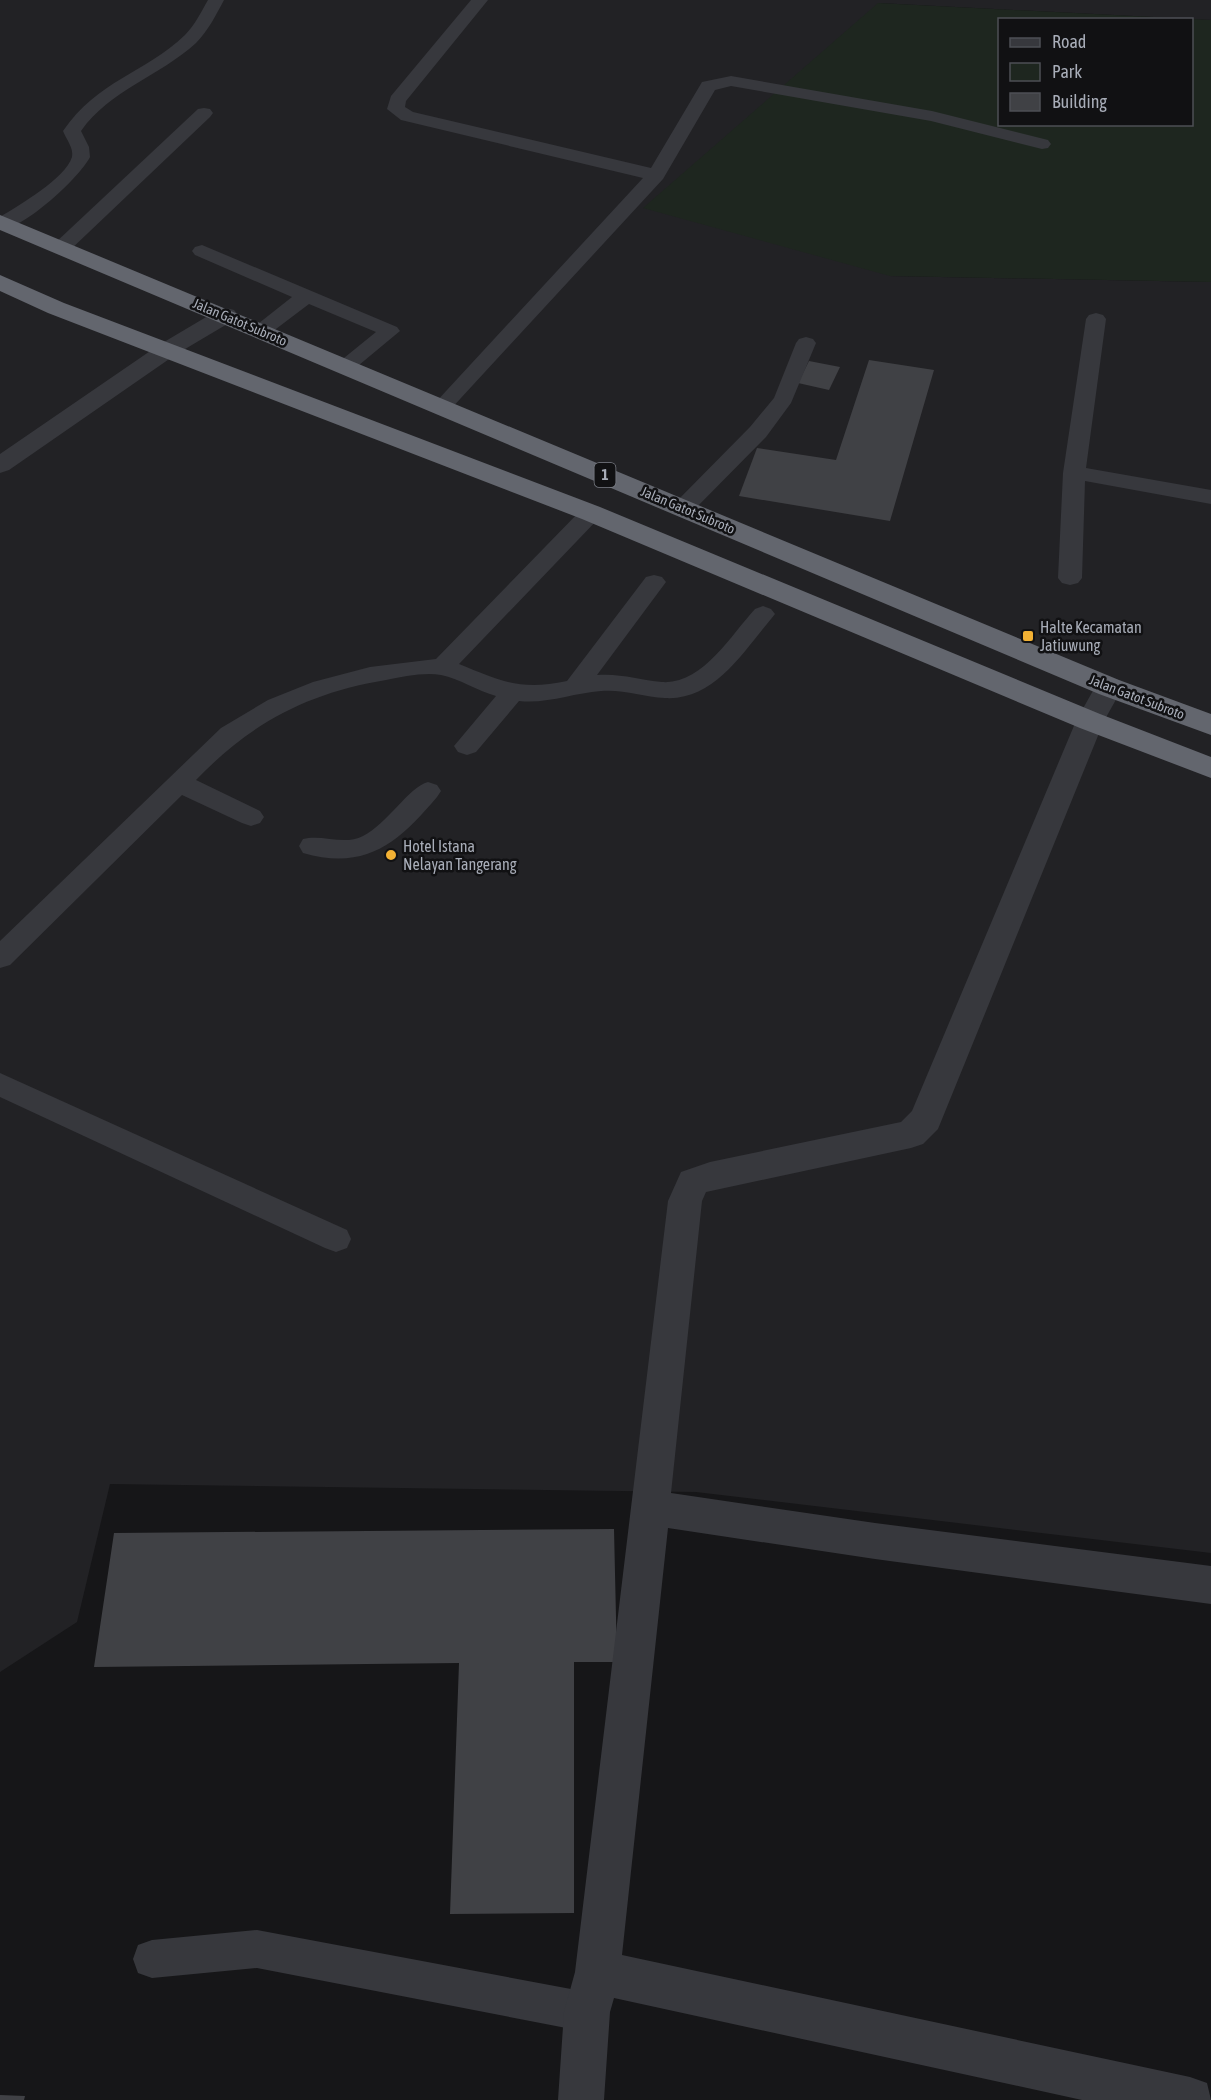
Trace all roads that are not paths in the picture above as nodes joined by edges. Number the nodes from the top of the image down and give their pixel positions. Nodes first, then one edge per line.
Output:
1 (216, 0) edge
2 (480, 0) edge
3 (204, 112) dead end
4 (1042, 144) dead end
5 (656, 175) junction
6 (2, 223) edge
7 (61, 248) junction
8 (202, 251) dead end
9 (0, 282) edge
10 (307, 295) junction
11 (226, 315) junction
12 (1096, 319) dead end
13 (261, 331) junction
14 (806, 343) dead end
15 (167, 350) junction
16 (346, 366) junction
17 (442, 407) junction
18 (0, 465) edge
19 (1074, 473) junction
20 (1211, 497) edge
21 (683, 508) junction
22 (591, 513) junction
23 (1070, 578) dead end
24 (654, 582) dead end
25 (763, 614) dead end
26 (442, 667) junction
27 (575, 687) junction
28 (1109, 687) junction
29 (513, 693) junction
30 (1090, 721) junction
31 (1211, 725) edge
32 (467, 746) dead end
33 (1210, 764) edge
34 (179, 783) junction
35 (428, 791) dead end
36 (251, 818) dead end
37 (312, 846) dead end
38 (0, 958) edge
39 (0, 1084) edge
40 (336, 1239) dead end
41 (652, 1508) junction
42 (1211, 1585) edge
43 (152, 1959) dead end
44 (592, 1992) junction
45 (581, 2100) edge
46 (1190, 2100) edge

1 - 6 lane
2 - 5 lane
3 - 7 lane
4 - 5 lane
5 - 17 lane
6 - 7 highway, Jalan Gatot Subroto / 1
7 - 11 highway, Jalan Gatot Subroto / 1
8 - 10 lane
9 - 15 highway
10 - 13 lane
10 - 16 lane
11 - 13 highway, Jalan Gatot Subroto / 1
11 - 15 street
12 - 19 lane
13 - 16 highway, Jalan Gatot Subroto / 1
14 - 21 lane
15 - 18 street
15 - 22 highway
16 - 17 highway, Jalan Gatot Subroto / 1
17 - 21 highway, Jalan Gatot Subroto / 1
19 - 20 lane
19 - 23 lane
21 - 28 highway, Jalan Gatot Subroto / 1
22 - 26 lane
22 - 30 highway
24 - 27 lane
25 - 27 lane
26 - 29 lane
26 - 34 lane
27 - 29 lane
28 - 30 street
28 - 31 highway, Jalan Gatot Subroto / 1
29 - 32 lane
30 - 33 highway
30 - 41 street
34 - 36 lane
34 - 38 lane
35 - 37 lane
39 - 40 lane
41 - 42 street
41 - 44 street
43 - 44 lane
44 - 45 street
44 - 46 street

